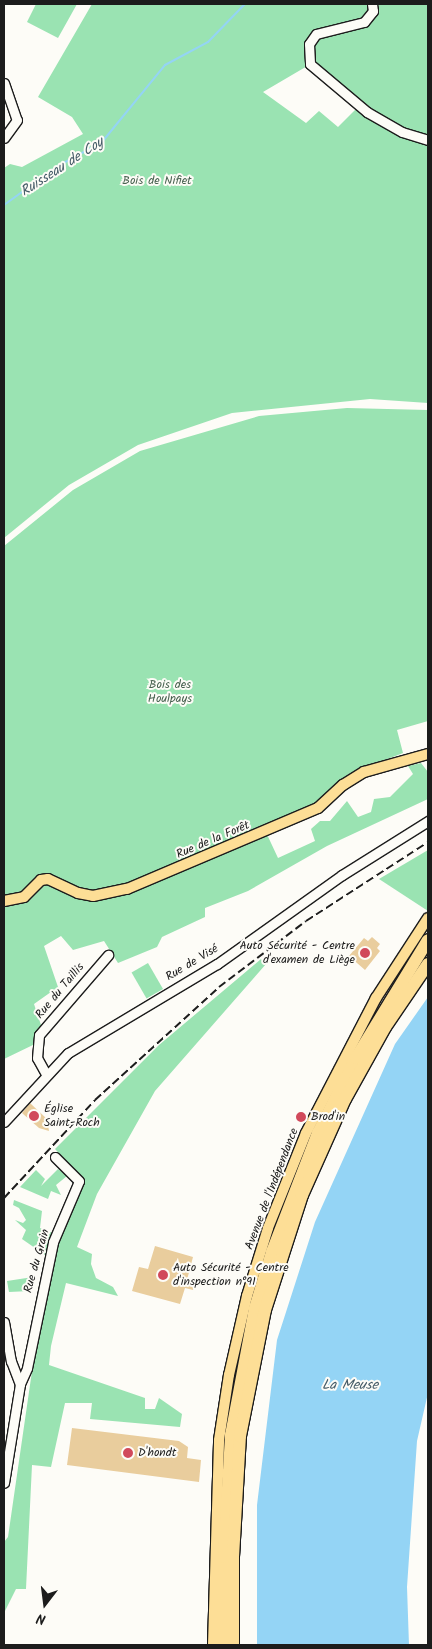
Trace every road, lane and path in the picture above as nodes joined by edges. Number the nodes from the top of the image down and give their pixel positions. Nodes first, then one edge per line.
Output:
1 (372, 4) edge
2 (4, 83) edge
3 (17, 118) junction
4 (4, 138) edge
5 (428, 140) edge
6 (4, 146) edge
7 (428, 754) edge
8 (428, 821) edge
9 (4, 901) edge
10 (428, 918) edge
11 (428, 940) edge
12 (108, 954) dead end
13 (428, 964) edge
14 (46, 1074) junction
15 (4, 1122) edge
16 (55, 1157) dead end
17 (4, 1322) edge
18 (7, 1363) edge
19 (20, 1384) junction
20 (4, 1483) edge
21 (213, 1645) edge
22 (224, 1645) edge
23 (233, 1645) edge

1 - 5 street
2 - 3 street
3 - 4 street
3 - 6 street
7 - 9 main road, Rue de la Forêt
8 - 14 street, Rue de Visé
10 - 21 main road, Avenue de l'Indépendance
11 - 22 highway
12 - 14 street, Rue du Taillis
13 - 23 highway
14 - 15 street, Rue de Visé
16 - 19 street, Rue du Grain
17 - 18 street
18 - 19 street
19 - 20 street

